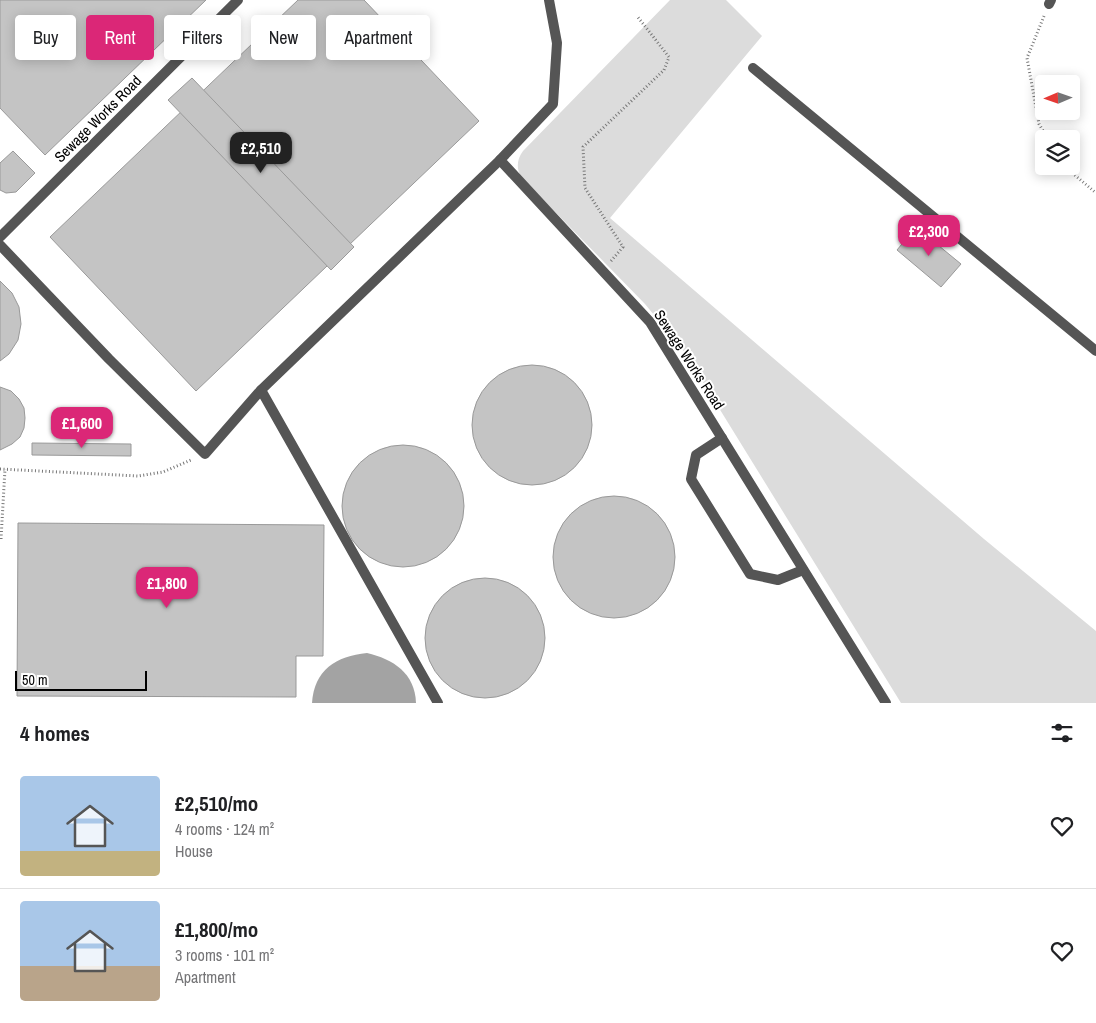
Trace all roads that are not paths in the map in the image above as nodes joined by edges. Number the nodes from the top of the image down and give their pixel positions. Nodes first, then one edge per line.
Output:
1 (238, 0) edge
2 (549, 0) edge
3 (753, 68) dead end
4 (500, 160) junction
5 (0, 237) edge
6 (0, 245) edge
7 (1096, 351) edge
8 (262, 390) junction
9 (722, 438) junction
10 (803, 570) junction
11 (884, 702) edge
12 (438, 703) edge

1 - 5 lane, Sewage Works Road
2 - 4 lane
3 - 7 lane
4 - 8 lane
4 - 9 lane, Sewage Works Road
6 - 8 lane
8 - 12 lane
9 - 10 lane, Sewage Works Road
9 - 10 lane
10 - 11 lane, Sewage Works Road

